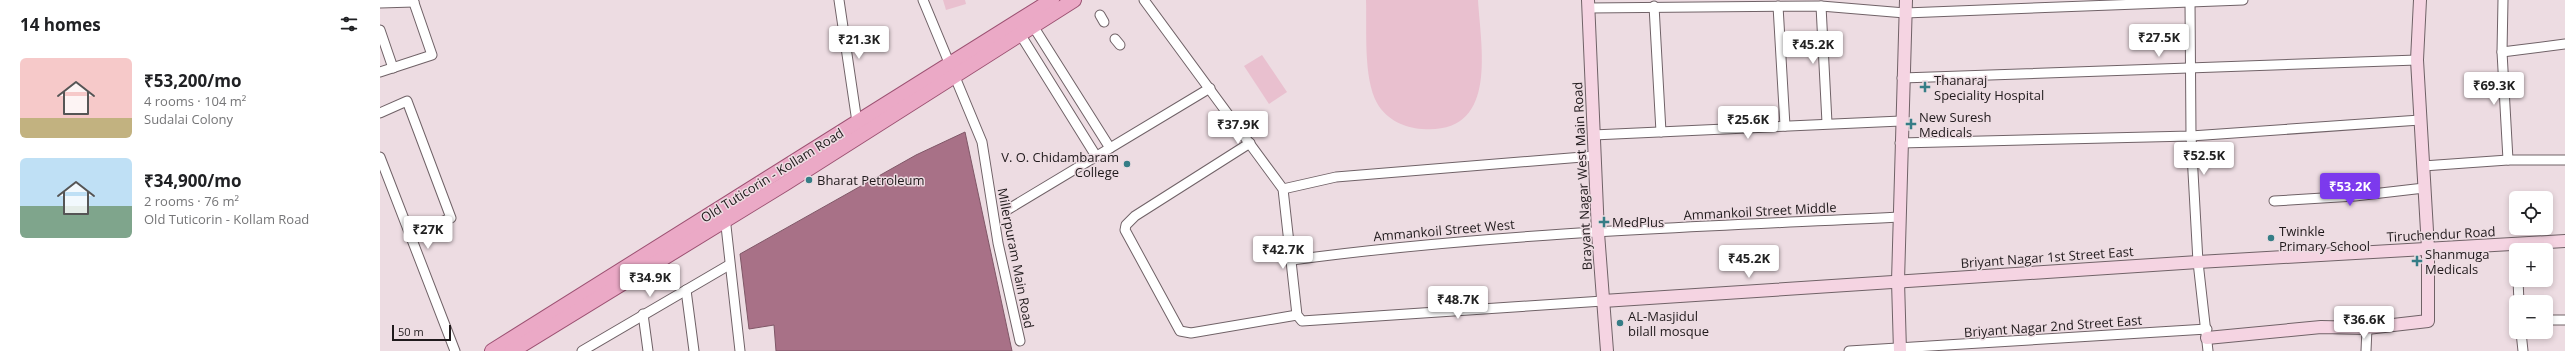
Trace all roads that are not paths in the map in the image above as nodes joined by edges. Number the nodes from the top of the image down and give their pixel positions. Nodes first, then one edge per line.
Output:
1 (839, 0) edge
2 (923, 0) edge
3 (1052, 0) edge
4 (1074, 0) edge
5 (1144, 0) edge
6 (1906, 0) edge
7 (2239, 0) edge
8 (2243, 0) edge
9 (2420, 0) edge
10 (2503, 0) edge
11 (414, 1) edge
12 (2092, 2) edge
13 (2190, 2) junction
14 (380, 3) edge
15 (1739, 3) edge
16 (1588, 4) edge
17 (1654, 6) junction
18 (1778, 6) junction
19 (1821, 6) junction
20 (1906, 13) junction
21 (1032, 26) junction
22 (380, 30) edge
23 (1020, 34) junction
24 (2565, 44) edge
25 (2502, 52) junction
26 (2416, 60) junction
27 (2191, 67) junction
28 (393, 68) junction
29 (952, 70) junction
30 (380, 72) edge
31 (1902, 78) junction
32 (1210, 88) junction
33 (380, 113) edge
34 (2420, 120) junction
35 (1901, 121) junction
36 (857, 122) junction
37 (1827, 123) junction
38 (1785, 126) junction
39 (1661, 132) junction
40 (1593, 135) junction
41 (2191, 136) junction
42 (1250, 143) junction
43 (1900, 143) junction
44 (1110, 148) junction
45 (1096, 156) junction
46 (1595, 156) junction
47 (380, 157) edge
48 (2508, 160) junction
49 (2565, 160) edge
50 (2423, 166) junction
51 (2424, 188) junction
52 (1283, 189) junction
53 (2274, 201) dead end
54 (1007, 210) dead end
55 (724, 213) junction
56 (1899, 218) junction
57 (1598, 233) junction
58 (410, 234) junction
59 (2565, 241) edge
60 (2553, 243) edge
61 (2428, 248) junction
62 (2509, 249) edge
63 (1292, 260) junction
64 (2198, 262) junction
65 (729, 265) junction
66 (1898, 281) junction
67 (686, 290) junction
68 (1603, 301) junction
69 (643, 314) junction
70 (1298, 315) junction
71 (2553, 320) edge
72 (2565, 320) edge
73 (2368, 328) junction
74 (2207, 334) junction
75 (2522, 339) edge
76 (1020, 341) dead end
77 (1900, 350) edge
78 (455, 351) edge
79 (492, 351) edge
80 (512, 351) edge
81 (582, 351) edge
82 (648, 351) edge
83 (694, 351) edge
84 (740, 351) edge
85 (1607, 351) edge
86 (1849, 351) edge
87 (2208, 351) edge
88 (2366, 351) edge
89 (2523, 351) edge

1 - 36 street
2 - 29 street, Millerpuram Main Road
3 - 29 main road, Old Tuticorin - Kollam Road
4 - 21 main road
5 - 32 street
6 - 20 street
7 - 8 street
7 - 13 street
9 - 26 street
10 - 25 street
11 - 14 street
11 - 28 street
12 - 13 street
12 - 20 street
13 - 27 street
15 - 17 street
15 - 18 street
16 - 17 street
16 - 40 street, Brayant Nagar West Main Road
17 - 39 street
18 - 19 street
18 - 38 street
19 - 20 street
19 - 37 street
20 - 31 street
21 - 23 main road
21 - 44 street
22 - 28 street
23 - 29 main road
23 - 45 street
24 - 25 street
25 - 48 street
26 - 27 street
26 - 34 street
27 - 31 street
27 - 41 street
28 - 30 street
29 - 36 main road, Old Tuticorin - Kollam Road
29 - 55 main road
29 - 76 street, Millerpuram Main Road
31 - 35 street
32 - 42 street
32 - 44 street
33 - 58 street
34 - 41 street
34 - 50 street
35 - 37 street
35 - 43 street
36 - 55 main road, Old Tuticorin - Kollam Road
37 - 38 street
38 - 39 street
39 - 40 street
40 - 46 street, Brayant Nagar West Main Road
41 - 43 street
41 - 64 street
42 - 52 street
42 - 70 street
43 - 56 street
44 - 45 street
45 - 54 street
46 - 52 street
46 - 57 street, Brayant Nagar West Main Road
47 - 58 street
48 - 49 street
48 - 50 street
50 - 51 street
51 - 53 street
51 - 61 street
52 - 63 street
55 - 65 street
55 - 79 main road, Old Tuticorin - Kollam Road
55 - 80 main road
56 - 57 street, Ammankoil Street Middle
56 - 66 street
57 - 63 street, Ammankoil Street West
57 - 68 street, Brayant Nagar West Main Road
58 - 78 street
59 - 60 street, Tiruchendur Road
61 - 62 street, Tiruchendur Road
61 - 64 street, Tiruchendur Road
61 - 73 street
63 - 70 street
64 - 66 street, Briyant Nagar 1st Street East
64 - 74 street
65 - 67 street
65 - 84 street
66 - 68 street, Briyant Nagar 1st Street East
66 - 77 street
67 - 69 street
67 - 83 street
68 - 70 street
68 - 85 street, Brayant Nagar West Main Road
69 - 81 street
69 - 82 street
71 - 72 street
73 - 74 street
73 - 88 street
74 - 77 street, Briyant Nagar 2nd Street East
74 - 87 street
75 - 89 street
77 - 86 street, Briyant Nagar 2nd Street East

